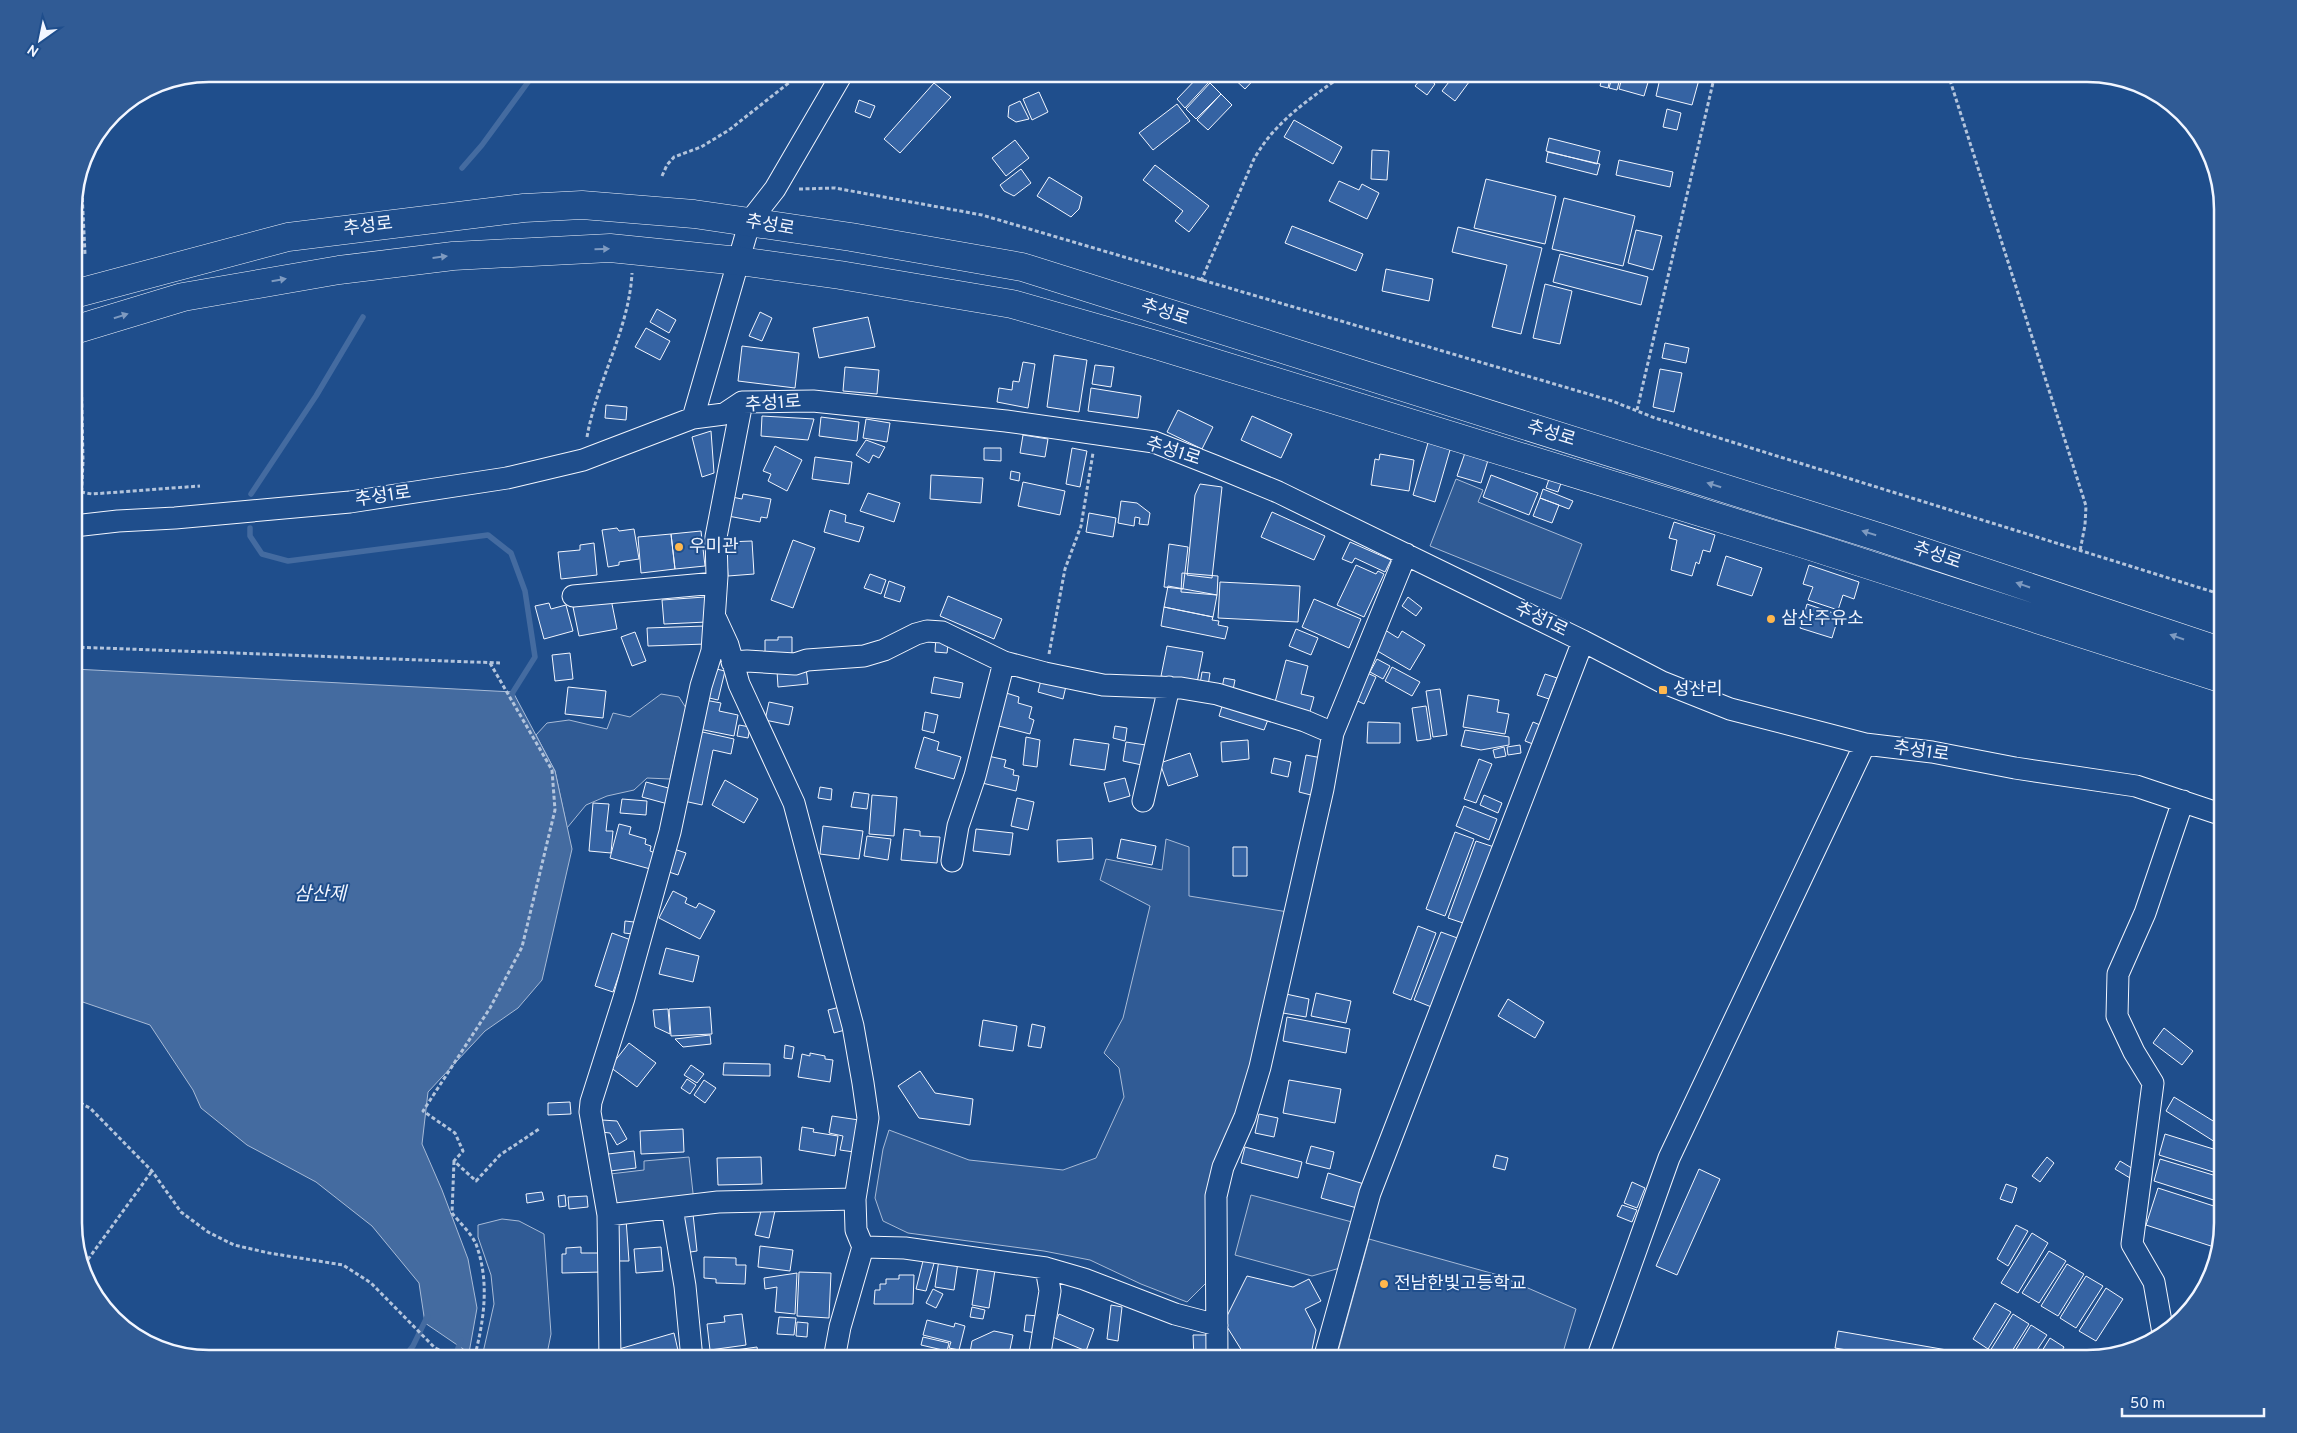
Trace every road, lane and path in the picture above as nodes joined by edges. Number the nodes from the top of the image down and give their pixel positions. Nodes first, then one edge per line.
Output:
1 (1333, 82) edge
2 (1713, 82) edge
3 (1951, 82) edge
4 (789, 83) edge
5 (837, 83) edge
6 (662, 176) dead end
7 (775, 189) junction
8 (83, 213) edge
9 (750, 221) junction
10 (85, 254) dead end
11 (739, 261) junction
12 (632, 270) dead end
13 (1201, 281) junction
14 (83, 292) edge
15 (83, 327) edge
16 (742, 402) junction
17 (1637, 410) junction
18 (693, 418) junction
19 (1096, 435) junction
20 (583, 460) junction
21 (200, 486) dead end
22 (83, 492) edge
23 (83, 525) edge
24 (2080, 551) junction
25 (1406, 554) junction
26 (716, 583) junction
27 (2214, 592) edge
28 (573, 596) dead end
29 (714, 616) junction
30 (1583, 641) junction
31 (83, 647) edge
32 (2214, 649) edge
33 (732, 662) junction
34 (1004, 662) junction
35 (490, 663) junction
36 (500, 663) dead end
37 (1045, 673) junction
38 (2214, 676) edge
39 (1169, 688) junction
40 (1333, 733) junction
41 (1865, 744) junction
42 (1142, 801) dead end
43 (2183, 801) junction
44 (2214, 812) edge
45 (952, 862) dead end
46 (83, 1104) edge
47 (539, 1129) dead end
48 (454, 1161) junction
49 (152, 1171) junction
50 (855, 1199) junction
51 (672, 1208) junction
52 (608, 1216) junction
53 (863, 1247) junction
54 (88, 1260) edge
55 (1046, 1268) junction
56 (1217, 1325) junction
57 (2162, 1326) edge
58 (435, 1348) joint
59 (439, 1350) edge
60 (476, 1350) edge
61 (610, 1350) edge
62 (691, 1350) edge
63 (836, 1350) edge
64 (1040, 1350) edge
65 (1217, 1350) edge
66 (1326, 1350) edge
67 (1600, 1350) edge

1 - 13 path
2 - 17 path
3 - 24 path
4 - 6 path
5 - 7 street
7 - 9 street
7 - 13 path
8 - 10 path
9 - 11 street
9 - 14 main road, 추성로
32 -> 9 main road, 추성로
15 -> 11 main road, 추성로
11 - 18 street
11 - 38 main road, 추성로
12 - 20 path
13 - 17 path
16 - 18 street, 추성1로
16 - 19 street, 추성1로
16 - 26 street
17 - 24 path
18 - 20 street, 추성1로
19 - 25 street, 추성1로
19 - 37 path
20 - 23 street, 추성1로
21 - 22 path
24 - 27 path
25 - 30 street, 추성1로
25 - 40 street
26 - 28 street
26 - 29 street
29 - 33 street
29 - 52 street
30 - 41 street, 추성1로
30 - 66 street
31 - 35 path
33 - 34 street
33 - 50 street
34 - 37 street
34 - 45 street
35 - 36 path
35 - 48 path
37 - 39 street
39 - 40 street
39 - 42 street
40 - 56 street
41 - 43 street, 추성1로
41 - 67 street
43 - 44 street, 추성1로
43 - 57 street
46 - 49 path
47 - 48 path
48 - 60 path
49 - 54 path
49 - 58 path
50 - 51 street
50 - 53 street
51 - 52 street
51 - 62 street
52 - 61 street
53 - 55 street
53 - 63 street
55 - 56 street
55 - 64 street
56 - 65 street
58 - 59 path

